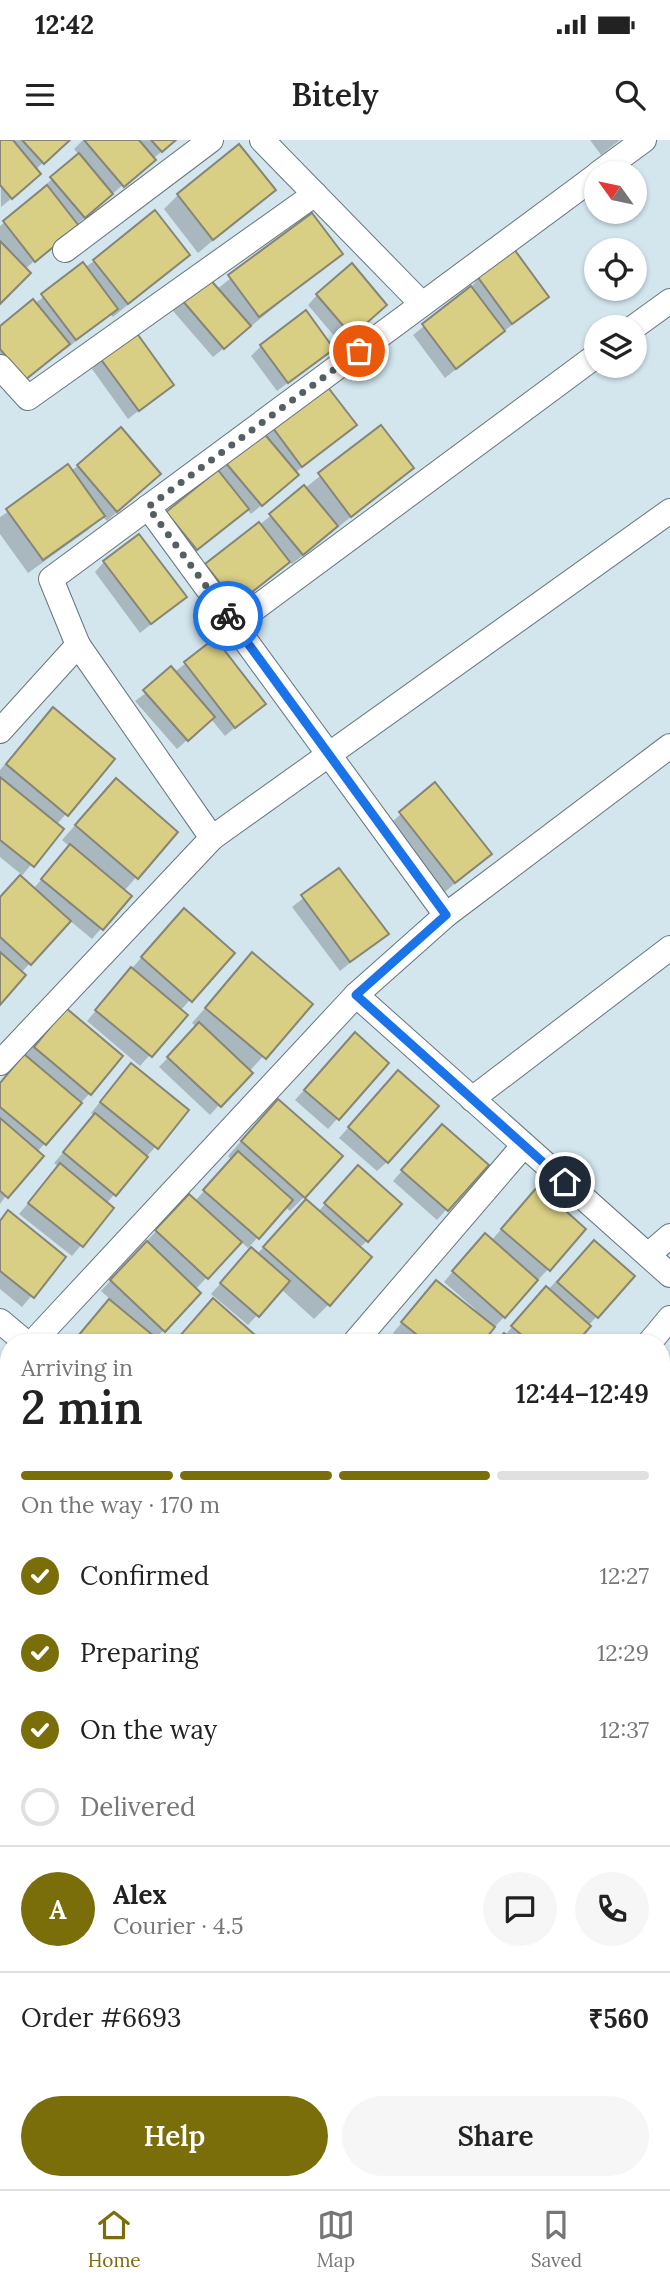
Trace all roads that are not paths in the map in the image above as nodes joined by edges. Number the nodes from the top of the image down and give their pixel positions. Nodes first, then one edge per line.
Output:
1 (211, 140) edge
2 (262, 140) edge
3 (644, 140) edge
4 (616, 161) edge
5 (584, 184) edge
6 (315, 194) junction
7 (65, 250) dead end
8 (670, 301) edge
9 (422, 304) junction
10 (647, 318) edge
11 (584, 365) edge
12 (0, 367) edge
13 (148, 507) junction
14 (670, 511) edge
15 (234, 624) junction
16 (78, 645) junction
17 (0, 731) edge
18 (670, 747) edge
19 (330, 756) junction
20 (212, 838) junction
21 (446, 915) junction
22 (670, 948) edge
23 (356, 995) junction
24 (0, 1063) edge
25 (472, 1098) junction
26 (524, 1145) junction
27 (670, 1236) edge
28 (648, 1255) junction
29 (670, 1275) edge
30 (670, 1318) edge
31 (0, 1321) edge
32 (15, 1334) edge
33 (40, 1334) edge
34 (362, 1334) edge
35 (657, 1334) edge

1 - 7 street
2 - 6 street
3 - 4 street
5 - 9 street
6 - 9 street
6 - 12 street
8 - 10 street
9 - 13 street
11 - 15 street
13 - 15 street
13 - 16 street
14 - 19 street
15 - 19 street
16 - 17 street
16 - 20 street
18 - 21 street
19 - 20 street
19 - 21 street
20 - 24 street
21 - 23 street
22 - 25 street
23 - 25 street
23 - 33 street
25 - 26 street
26 - 28 street
26 - 34 street
27 - 28 street
28 - 29 street
30 - 35 street
31 - 32 street

